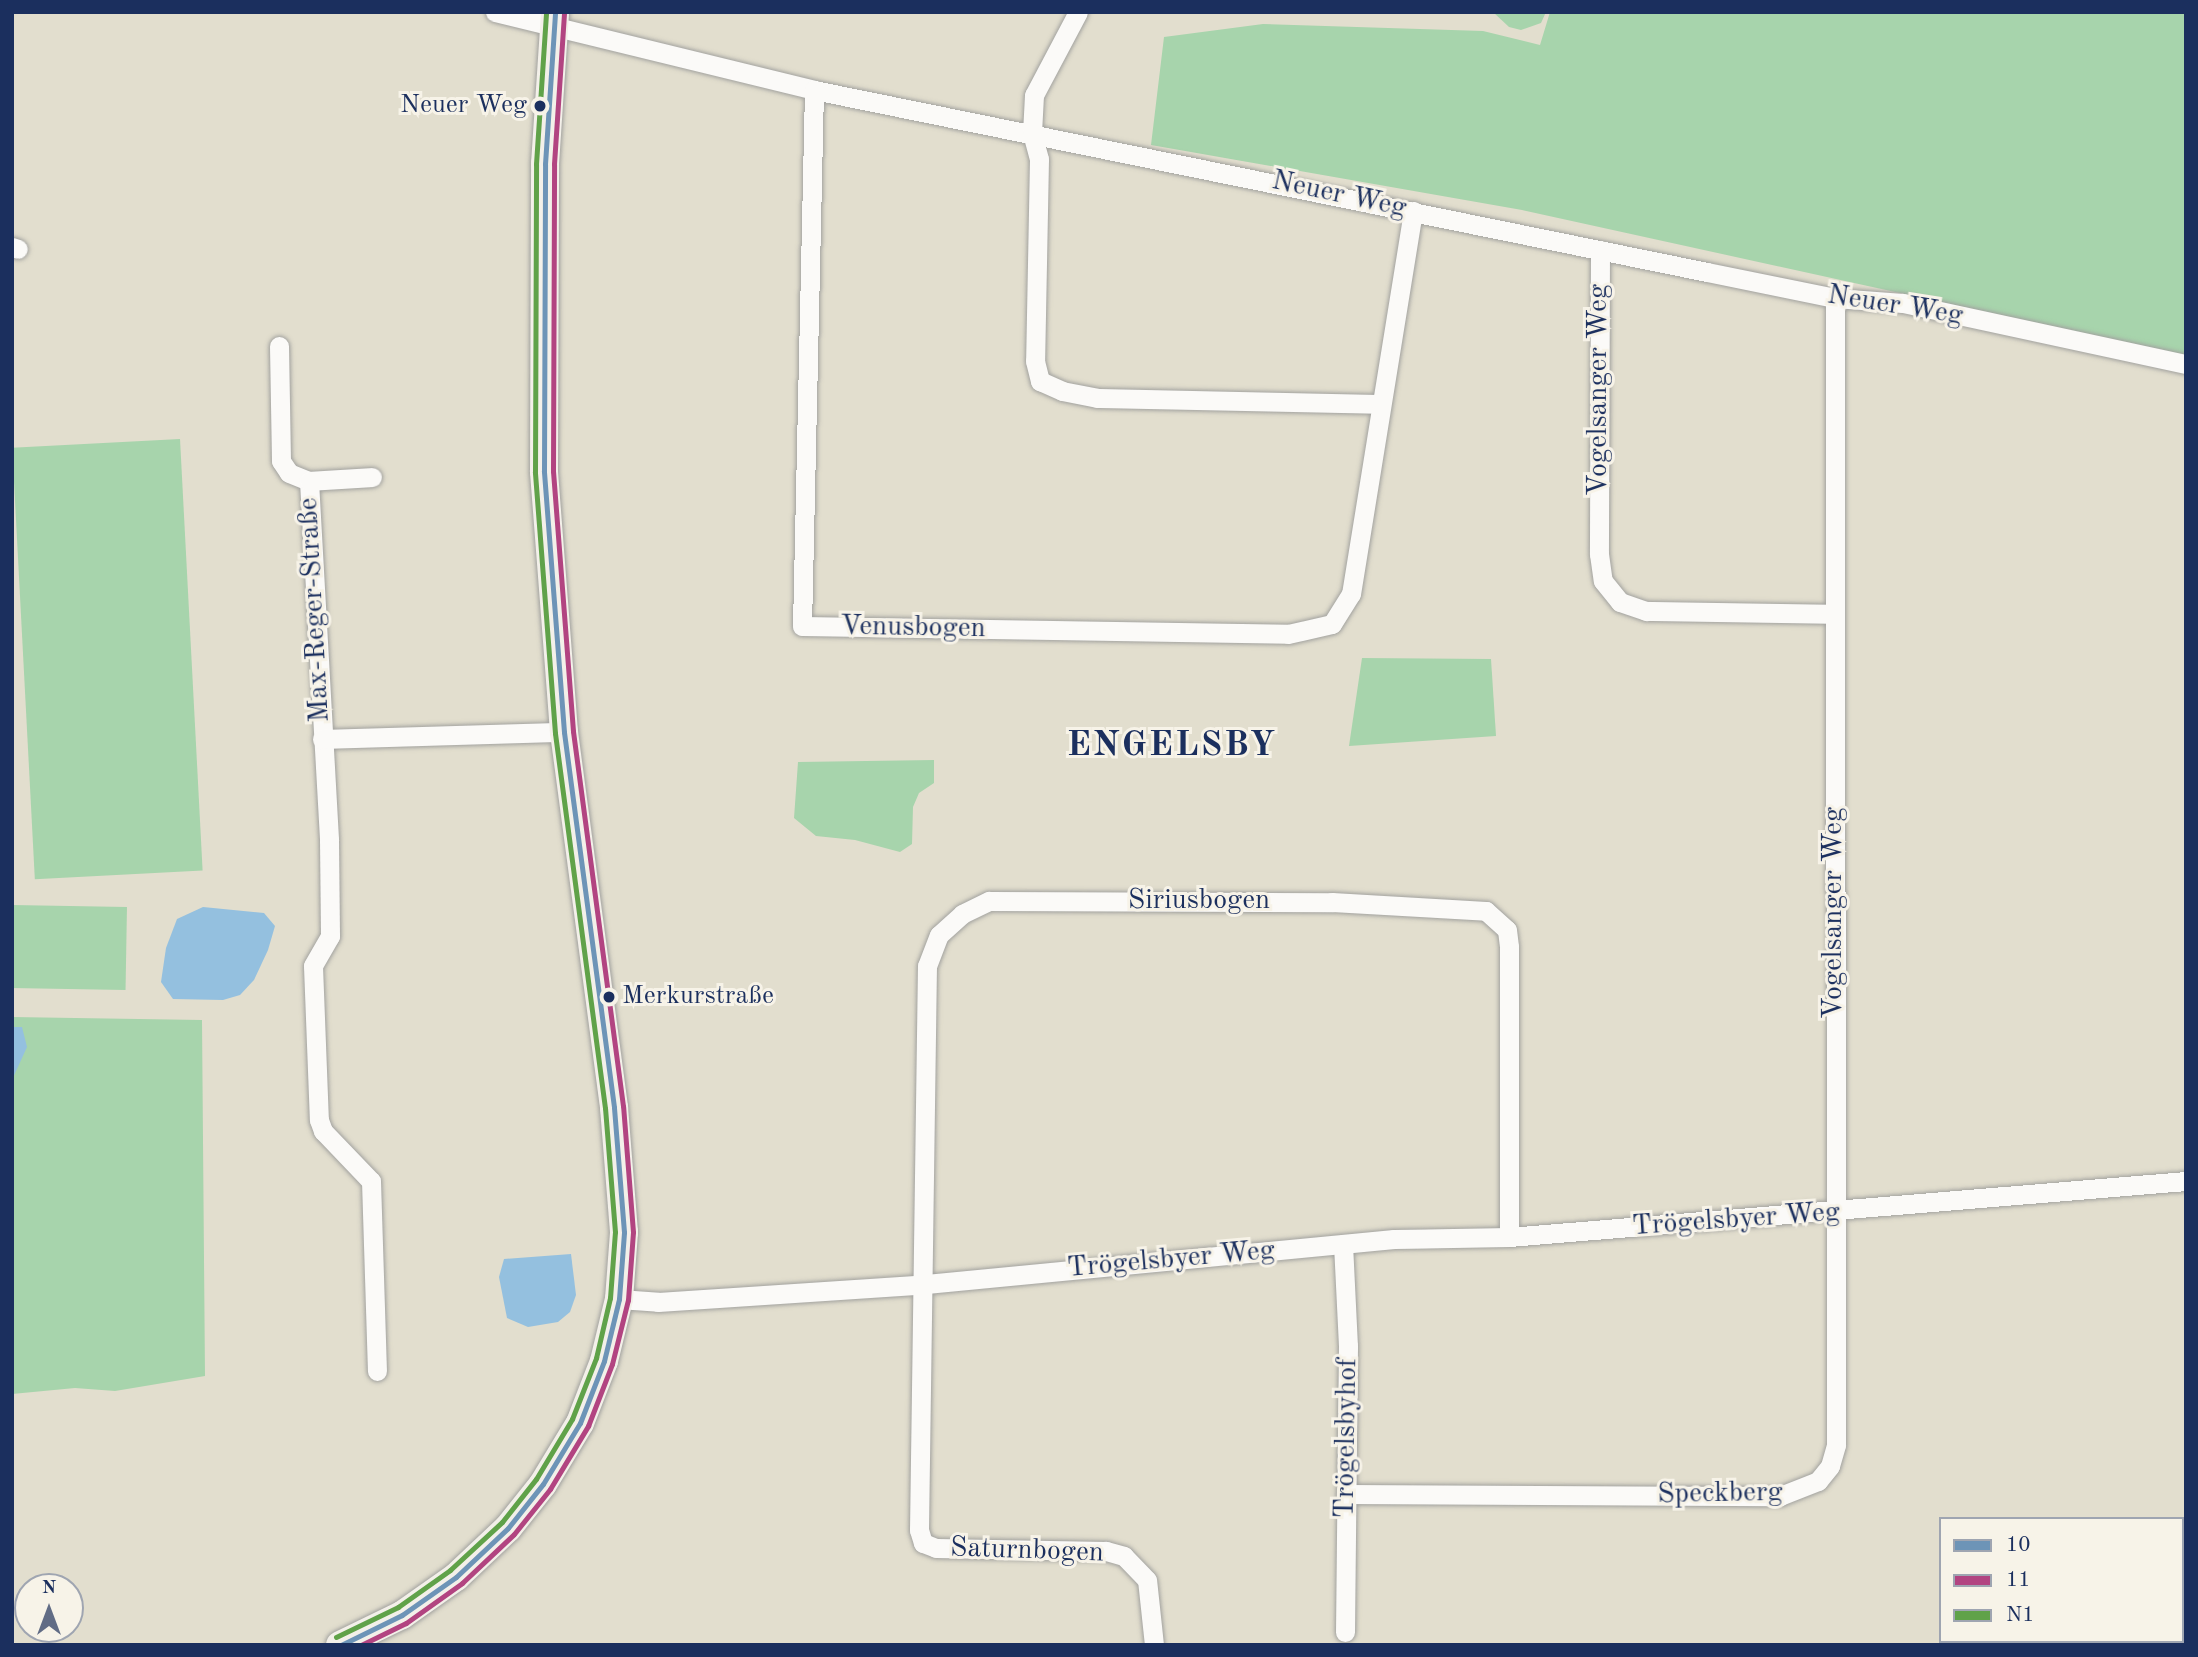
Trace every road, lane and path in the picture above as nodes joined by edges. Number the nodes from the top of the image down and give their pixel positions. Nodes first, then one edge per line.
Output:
1 (495, 12) edge
2 (1078, 12) edge
3 (554, 21) edge
4 (814, 90) junction
5 (1032, 132) junction
6 (1413, 211) junction
7 (1600, 250) junction
8 (1835, 298) junction
9 (279, 346) dead end
10 (2186, 364) edge
11 (1380, 404) junction
12 (372, 477) dead end
13 (309, 481) junction
14 (1835, 614) junction
15 (564, 732) junction
16 (322, 739) junction
17 (2186, 1181) edge
18 (1835, 1213) junction
19 (1509, 1237) junction
20 (1343, 1244) junction
21 (926, 1284) junction
22 (619, 1299) junction
23 (377, 1371) dead end
24 (1346, 1494) junction
25 (1345, 1632) dead end
26 (354, 1642) edge
27 (1154, 1645) edge

1 - 3 street, Neuer Weg
2 - 5 street
3 - 4 street, Neuer Weg
3 - 15 street
4 - 5 street, Neuer Weg
4 - 11 street, Venusbogen
5 - 6 street, Neuer Weg
5 - 11 street
6 - 7 street, Neuer Weg
6 - 11 street, Venusbogen
7 - 8 street, Neuer Weg
7 - 14 street, Vogelsanger Weg
8 - 10 street, Neuer Weg
8 - 14 street, Vogelsanger Weg
9 - 13 street, Max-Reger-Straße
12 - 13 street, Max-Reger-Straße
13 - 16 street, Max-Reger-Straße
14 - 18 street, Vogelsanger Weg
15 - 16 street, Max-Reger-Straße
15 - 22 street
16 - 23 street, Max-Reger-Straße
17 - 18 street, Trögelsbyer Weg
18 - 19 street, Trögelsbyer Weg
18 - 24 street, Speckberg
19 - 20 street, Trögelsbyer Weg
19 - 21 street, Siriusbogen
20 - 21 street, Trögelsbyer Weg
20 - 24 street, Trögelsbyhof
21 - 22 street, Trögelsbyer Weg
21 - 27 street, Saturnbogen
22 - 26 street
24 - 25 street, Trögelsbyhof

